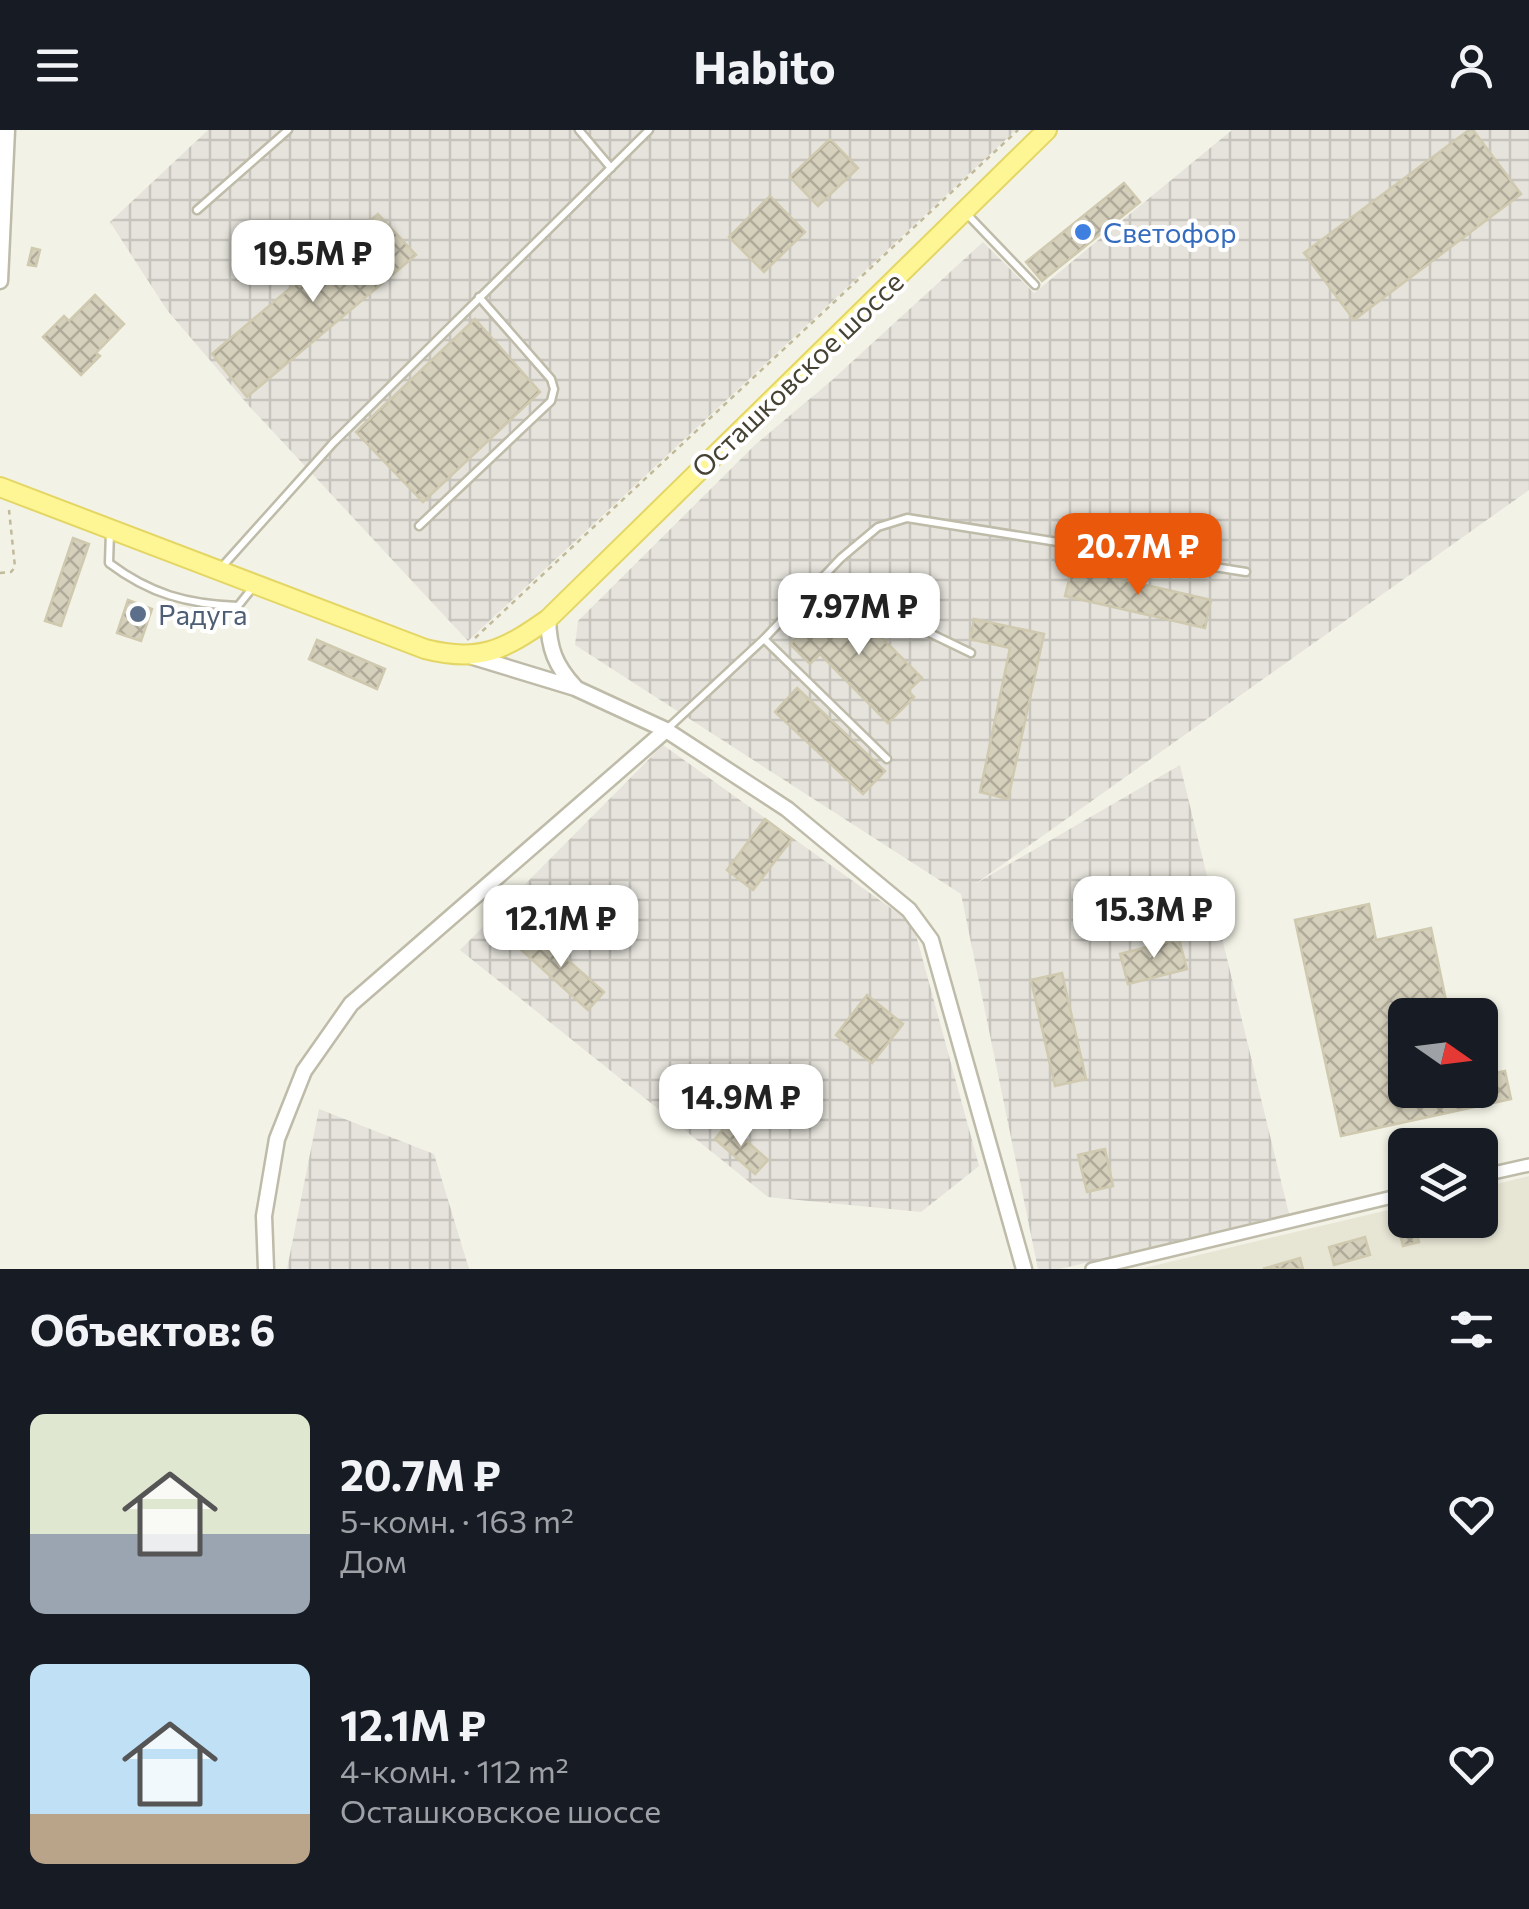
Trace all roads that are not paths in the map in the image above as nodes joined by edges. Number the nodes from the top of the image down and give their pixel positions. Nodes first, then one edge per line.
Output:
1 (8, 130) edge
2 (288, 130) edge
3 (579, 130) edge
4 (650, 130) edge
5 (1047, 130) edge
6 (610, 168) junction
7 (197, 210) dead end
8 (964, 211) junction
9 (0, 280) edge
10 (1035, 285) dead end
11 (479, 297) junction
12 (6, 491) edge
13 (419, 526) dead end
14 (110, 530) junction
15 (219, 570) junction
16 (1246, 572) dead end
17 (823, 577) junction
18 (256, 584) junction
19 (548, 619) junction
20 (764, 638) junction
21 (972, 653) dead end
22 (462, 656) junction
23 (576, 688) junction
24 (666, 730) junction
25 (887, 759) dead end
26 (1529, 1165) edge
27 (1498, 1172) edge
28 (1388, 1198) edge
29 (266, 1269) edge
30 (1024, 1269) edge
31 (1092, 1269) edge

1 - 9 street
2 - 7 lane
3 - 6 lane
4 - 6 lane
5 - 8 main road, Осташковское шоссе
6 - 11 lane
8 - 10 lane
8 - 19 main road, Осташковское шоссе
11 - 13 lane
11 - 15 lane
12 - 14 main road
14 - 15 main road
14 - 18 lane
15 - 18 main road
16 - 17 lane
17 - 20 lane
17 - 21 lane
18 - 22 main road
19 - 22 main road, Осташковское шоссе
19 - 23 street
20 - 24 lane
20 - 25 lane
22 - 23 street
23 - 24 street
24 - 29 street
24 - 30 street
26 - 27 street
28 - 31 street

